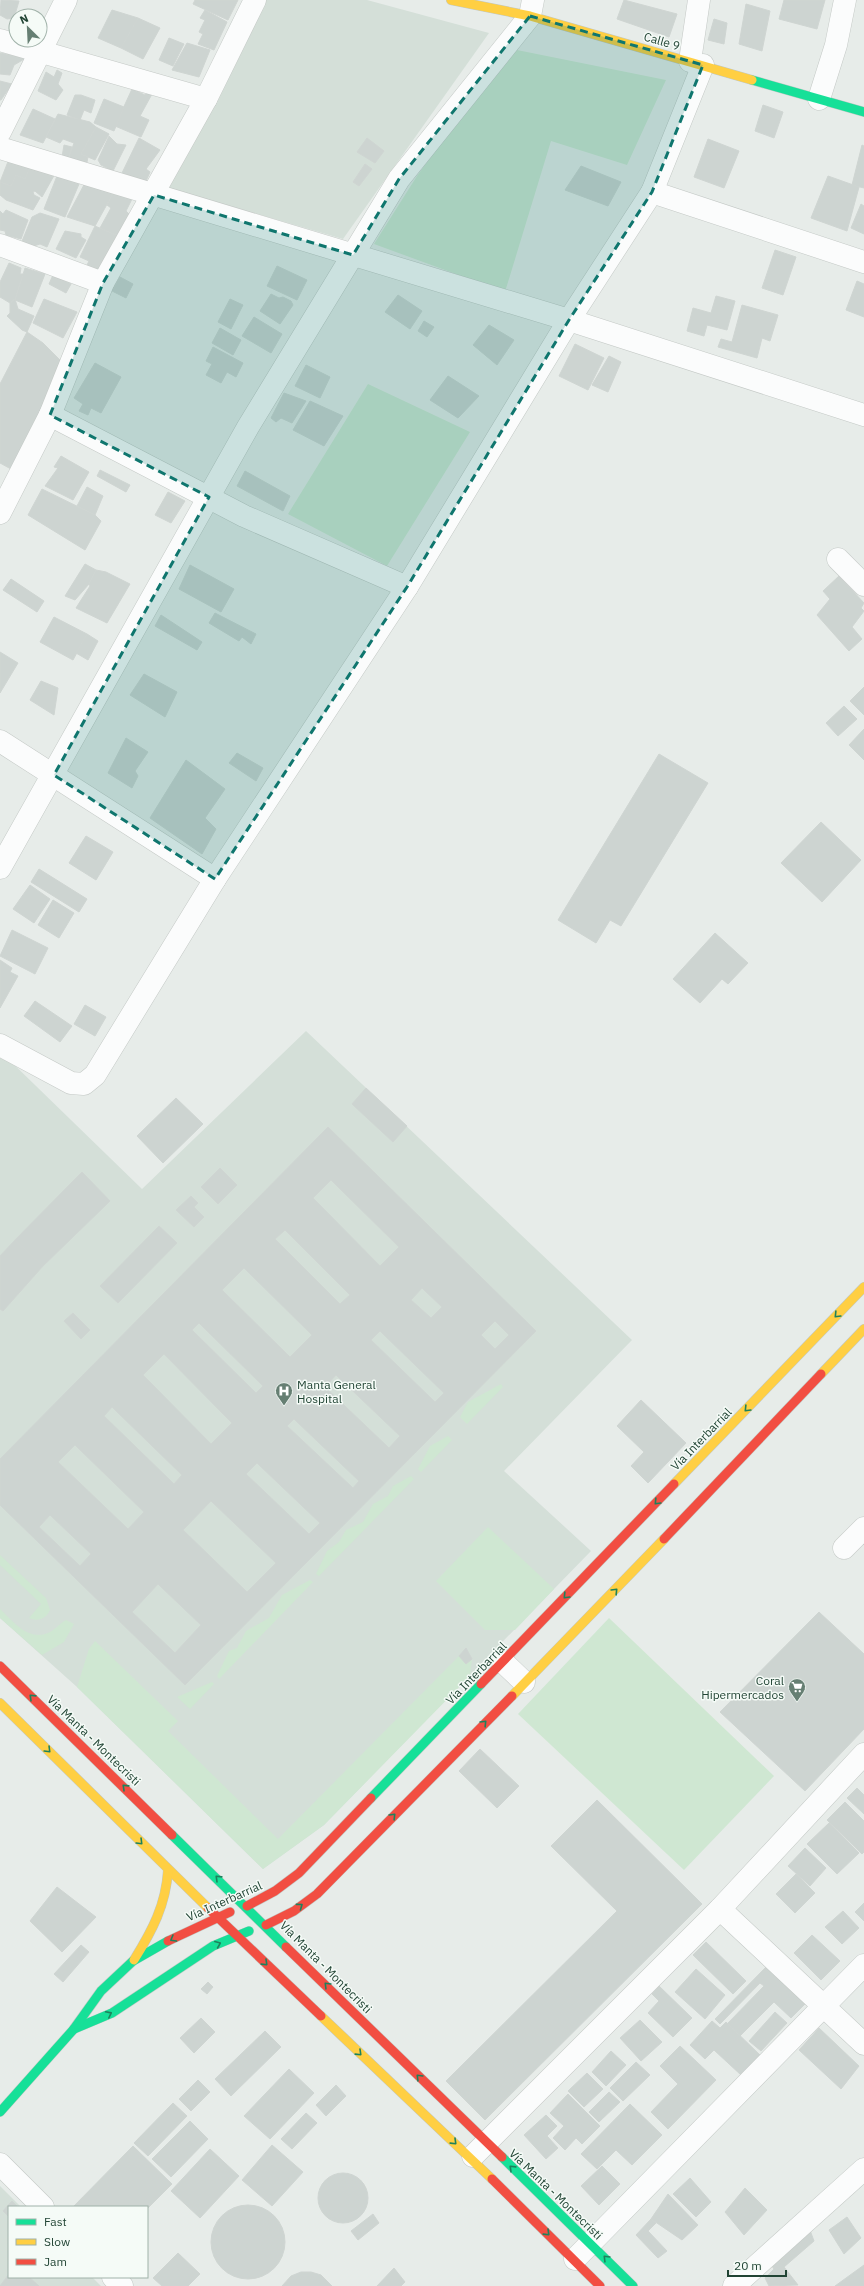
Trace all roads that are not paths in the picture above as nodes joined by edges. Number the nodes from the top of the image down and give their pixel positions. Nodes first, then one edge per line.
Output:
1 (66, 0) edge
2 (255, 0) edge
3 (451, 0) edge
4 (699, 0) edge
5 (845, 0) edge
6 (531, 8) edge
7 (0, 40) edge
8 (42, 51) junction
9 (697, 63) junction
10 (206, 98) junction
11 (819, 99) junction
12 (864, 112) edge
13 (0, 132) edge
14 (0, 148) edge
15 (652, 192) junction
16 (154, 195) junction
17 (0, 245) edge
18 (353, 255) junction
19 (864, 262) edge
20 (103, 283) junction
21 (569, 320) junction
22 (50, 415) junction
23 (864, 415) edge
24 (209, 497) junction
25 (0, 513) edge
26 (838, 559) dead end
27 (864, 585) edge
28 (407, 587) junction
29 (0, 741) edge
30 (54, 775) junction
31 (0, 868) edge
32 (215, 879) junction
33 (0, 1045) edge
34 (864, 1287) edge
35 (864, 1329) edge
36 (864, 1528) edge
37 (844, 1548) dead end
38 (503, 1662) junction
39 (0, 1666) edge
40 (524, 1682) junction
41 (0, 1703) edge
42 (864, 1754) edge
43 (168, 1870) junction
44 (247, 1906) junction
45 (720, 1909) junction
46 (218, 1917) junction
47 (266, 1925) junction
48 (237, 1936) junction
49 (133, 1961) junction
50 (864, 1965) edge
51 (824, 2006) junction
52 (73, 2030) junction
53 (864, 2044) edge
54 (0, 2112) edge
55 (486, 2143) junction
56 (470, 2158) junction
57 (0, 2164) edge
58 (864, 2169) edge
59 (42, 2206) edge
60 (591, 2244) junction
61 (575, 2259) junction
62 (114, 2278) edge
63 (122, 2286) edge
64 (600, 2286) edge
65 (633, 2286) edge
66 (734, 2286) edge

1 - 8 street
2 - 10 street
3 - 6 main road, Calle 9
4 - 9 street
5 - 11 street
6 - 9 main road, Calle 9
6 - 18 street
7 - 8 street
8 - 10 street
8 - 13 street
9 - 11 main road, Calle 9
9 - 15 street
10 - 16 street
11 - 12 main road, Calle 9
14 - 16 street
15 - 19 street
15 - 21 street
16 - 18 street
16 - 20 street
17 - 20 street
18 - 21 street
18 - 24 street
20 - 22 street
21 - 23 street
21 - 28 street
22 - 24 street
22 - 25 street
24 - 28 street
24 - 30 street
26 - 27 street
28 - 32 street
29 - 30 street
30 - 31 street
30 - 32 street
32 - 33 street
34 -> 38 main road, Vía Interbarrial
40 -> 35 main road, Vía Interbarrial
36 - 37 street
38 - 40 street
38 - 44 main road, Vía Interbarrial
44 -> 39 main road, Vía Manta - Montecristi
47 -> 40 main road, Vía Interbarrial
41 -> 43 main road
42 - 45 street
43 - 46 main road
43 - 49 main road
44 - 46 main road, Vía Interbarrial
44 - 47 main road, Vía Manta - Montecristi
45 - 51 street
45 - 55 street
46 - 48 main road
46 -> 49 main road, Vía Interbarrial
47 - 48 main road, Vía Interbarrial
55 -> 47 main road, Vía Manta - Montecristi
52 -> 48 main road, Vía Interbarrial
48 -> 56 main road
49 - 52 main road, Vía Interbarrial
50 - 51 street
51 - 53 street
51 - 60 street
52 - 54 main road, Vía Interbarrial
55 - 56 street
60 -> 55 main road, Vía Manta - Montecristi
56 -> 61 main road
57 - 59 street
58 - 66 street
60 - 61 street
65 -> 60 main road, Vía Manta - Montecristi
61 - 64 main road
62 - 63 street

